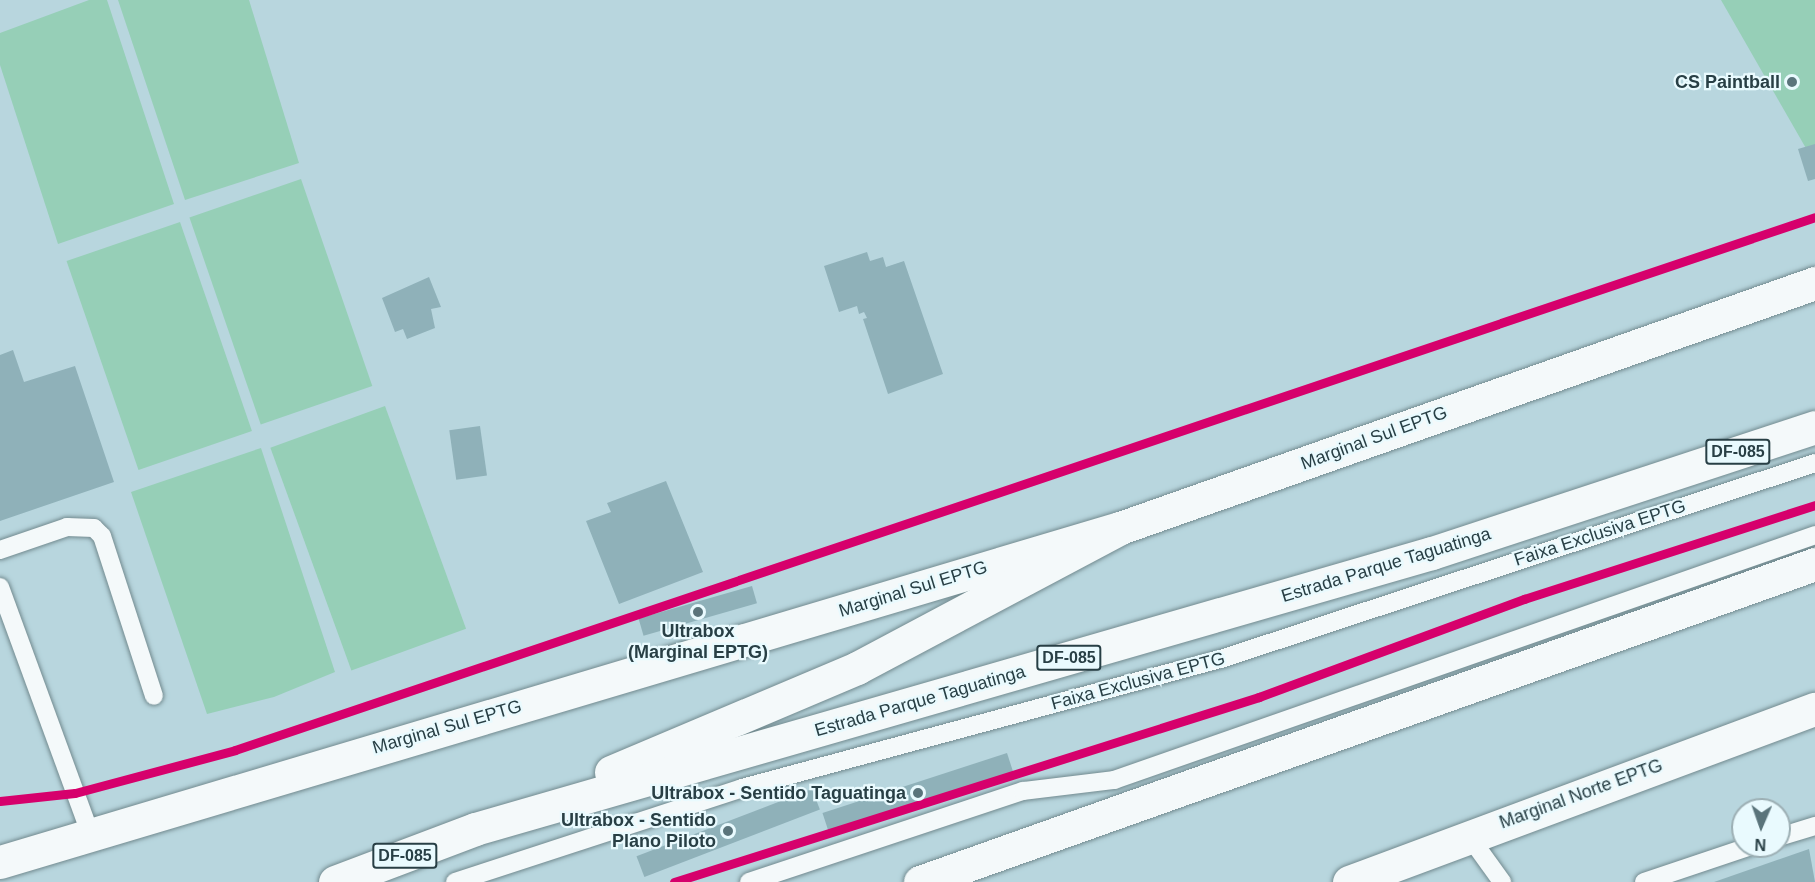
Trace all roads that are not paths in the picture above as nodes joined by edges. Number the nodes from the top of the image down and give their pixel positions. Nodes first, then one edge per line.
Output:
1 (1815, 283) edge
2 (1815, 427) edge
3 (1815, 463) edge
4 (1120, 528) junction
5 (1815, 535) edge
6 (0, 550) edge
7 (1815, 564) edge
8 (0, 587) edge
9 (154, 696) dead end
10 (1815, 709) edge
11 (1815, 826) edge
12 (475, 829) junction
13 (90, 833) junction
14 (1791, 833) edge
15 (1469, 836) junction
16 (1731, 853) edge
17 (0, 862) edge
18 (335, 882) edge
19 (455, 882) edge
20 (749, 882) edge
21 (920, 882) edge
22 (1348, 882) edge
23 (1502, 882) edge
24 (1644, 882) edge

1 - 4 main road, Marginal Sul EPTG
2 - 12 main road, Estrada Parque Taguatinga / DF-085
3 - 19 lane, Faixa Exclusiva EPTG
4 - 12 main road
4 - 13 main road, Marginal Sul EPTG
5 - 20 lane
6 - 9 lane
7 - 21 main road
8 - 13 lane
10 - 15 main road, Marginal Norte EPTG
11 - 14 lane
12 - 18 main road, Estrada Parque Taguatinga / DF-085
13 - 17 main road, Marginal Sul EPTG
15 - 22 main road, Marginal Norte EPTG
15 - 23 lane
16 - 24 lane

